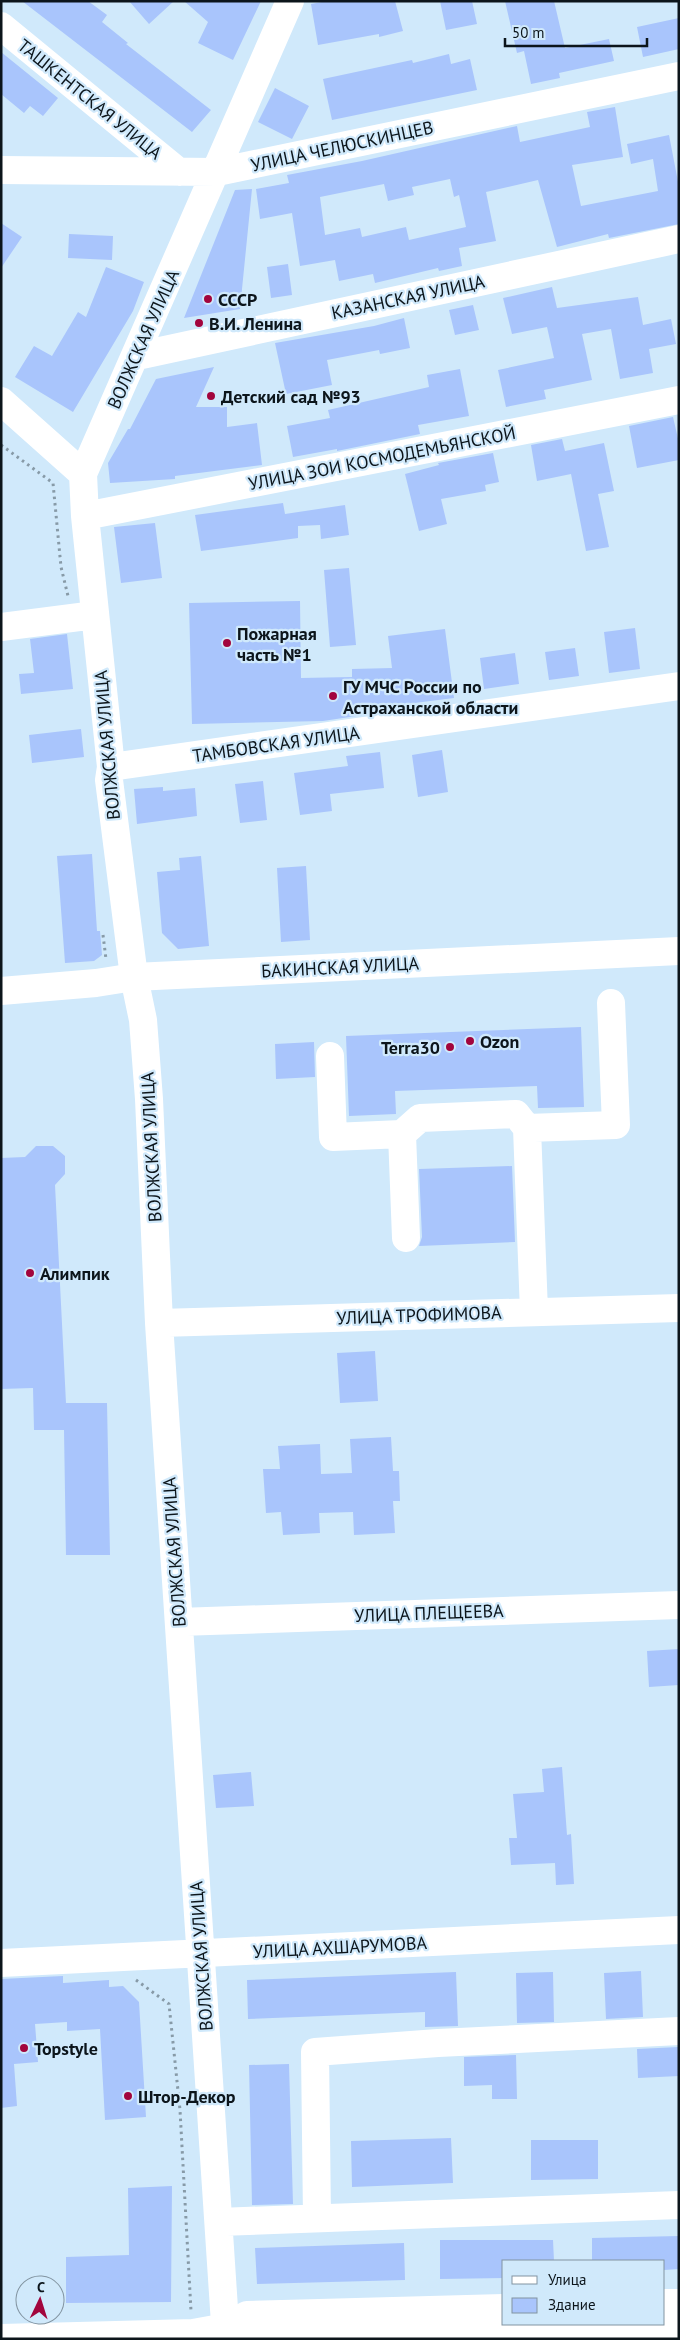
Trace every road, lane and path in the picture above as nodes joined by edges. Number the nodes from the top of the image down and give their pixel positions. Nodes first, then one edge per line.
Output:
1 (290, 1) edge
2 (1, 26) edge
3 (679, 76) edge
4 (1, 170) edge
5 (179, 172) junction
6 (216, 172) junction
7 (679, 239) edge
8 (137, 356) junction
9 (1, 400) edge
10 (679, 400) edge
11 (1, 445) edge
12 (83, 474) junction
13 (85, 516) junction
14 (84, 616) junction
15 (1, 627) edge
16 (679, 686) edge
17 (111, 768) junction
18 (103, 934) dead end
19 (679, 951) edge
20 (106, 962) dead end
21 (134, 977) junction
22 (1, 991) edge
23 (611, 1003) dead end
24 (330, 1056) dead end
25 (527, 1128) junction
26 (402, 1134) junction
27 (406, 1238) dead end
28 (679, 1308) edge
29 (534, 1312) junction
30 (159, 1323) junction
31 (679, 1605) edge
32 (179, 1622) junction
33 (679, 1930) edge
34 (201, 1955) junction
35 (1, 1962) edge
36 (133, 1979) dead end
37 (679, 2031) edge
38 (679, 2205) edge
39 (317, 2218) junction
40 (219, 2222) junction
41 (665, 2303) edge
42 (679, 2303) edge
43 (502, 2308) edge
44 (679, 2326) edge
45 (193, 2332) junction
46 (226, 2333) edge
47 (1, 2338) edge
48 (77, 2338) edge

1 - 6 street, ВОЛЖСКАЯ УЛИЦА
2 - 5 street, ТАШКЕНТСКАЯ УЛИЦА
3 - 6 street, УЛИЦА ЧЕЛЮСКИНЦЕВ
4 - 5 street, УЛИЦА ЧЕЛЮСКИНЦЕВ
5 - 6 street, УЛИЦА ЧЕЛЮСКИНЦЕВ
6 - 8 street, ВОЛЖСКАЯ УЛИЦА
7 - 8 street, КАЗАНСКАЯ УЛИЦА
8 - 12 street, ВОЛЖСКАЯ УЛИЦА
9 - 12 street
10 - 13 street, УЛИЦА ЗОИ КОСМОДЕМЬЯНСКОЙ
11 - 14 path
12 - 13 street, ВОЛЖСКАЯ УЛИЦА
13 - 14 street, ВОЛЖСКАЯ УЛИЦА
14 - 15 street
14 - 17 street, ВОЛЖСКАЯ УЛИЦА
16 - 17 street, ТАМБОВСКАЯ УЛИЦА
17 - 21 street, ВОЛЖСКАЯ УЛИЦА
18 - 20 path
19 - 21 street, БАКИНСКАЯ УЛИЦА
21 - 22 street, БАКИНСКАЯ УЛИЦА
21 - 30 street, ВОЛЖСКАЯ УЛИЦА
23 - 25 street
24 - 26 street
25 - 26 street
25 - 29 street
26 - 27 street
28 - 29 street, УЛИЦА ТРОФИМОВА
29 - 30 street, УЛИЦА ТРОФИМОВА
30 - 32 street, ВОЛЖСКАЯ УЛИЦА
31 - 32 street, УЛИЦА ПЛЕЩЕЕВА
32 - 34 street, ВОЛЖСКАЯ УЛИЦА
33 - 34 street, УЛИЦА АХШАРУМОВА
34 - 35 street, УЛИЦА АХШАРУМОВА
34 - 40 street, ВОЛЖСКАЯ УЛИЦА
36 - 45 path
37 - 39 street
38 - 39 street
39 - 40 street
40 - 46 street, ВОЛЖСКАЯ УЛИЦА
41 - 42 street
43 - 46 street
44 - 46 street
45 - 46 street
45 - 48 street
47 - 48 street

